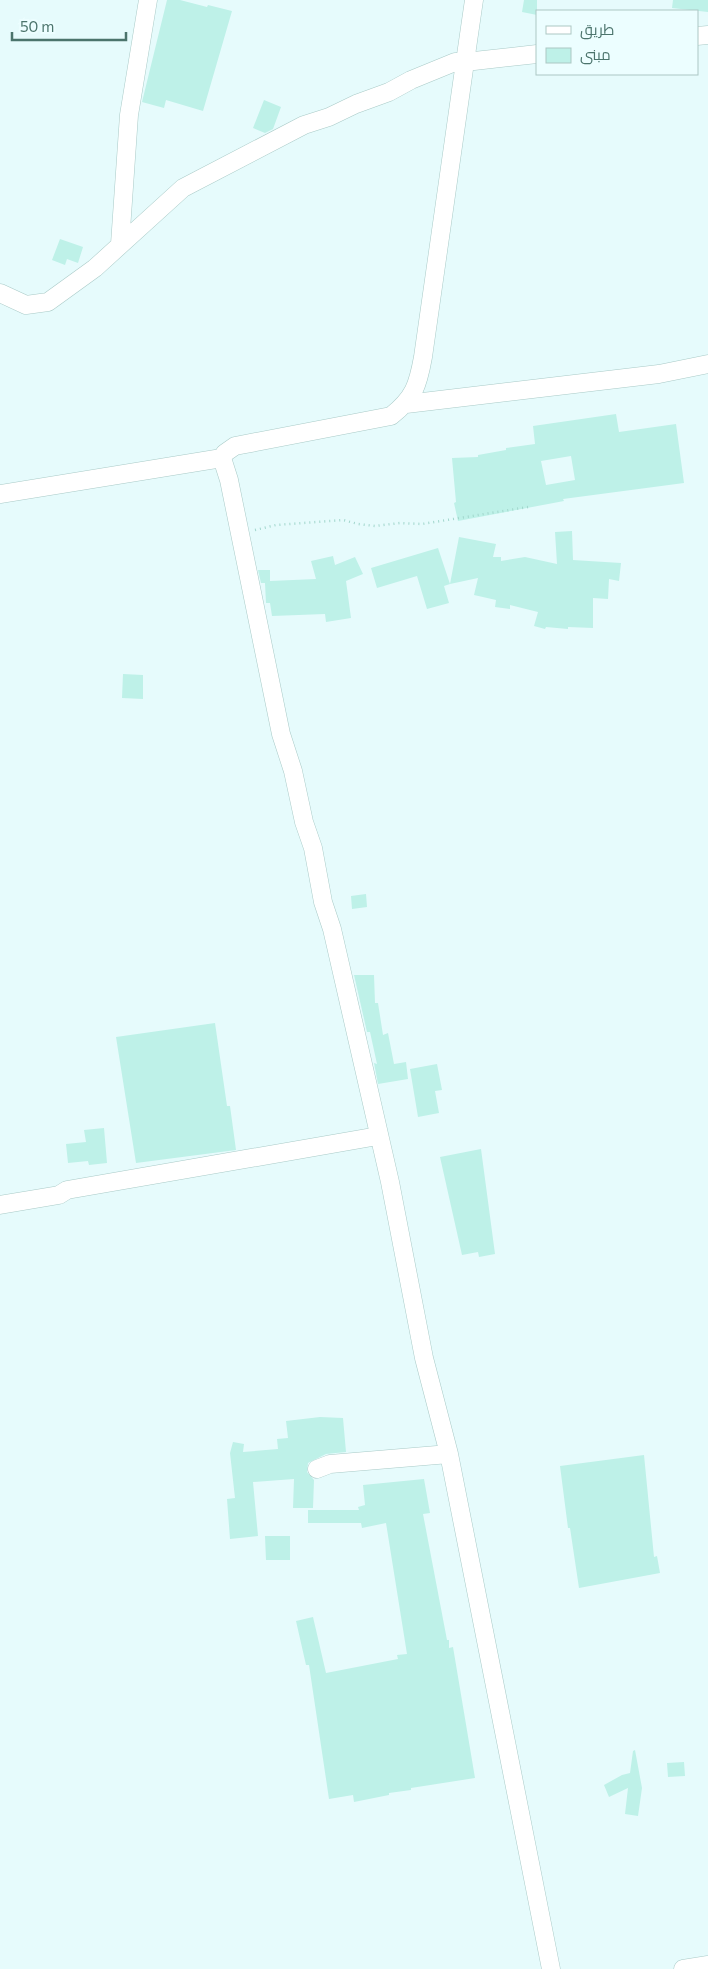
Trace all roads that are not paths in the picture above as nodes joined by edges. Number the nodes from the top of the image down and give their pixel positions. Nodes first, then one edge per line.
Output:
1 (148, 0) edge
2 (474, 0) edge
3 (536, 54) edge
4 (465, 62) junction
5 (120, 244) junction
6 (0, 294) edge
7 (708, 364) edge
8 (406, 404) junction
9 (222, 458) junction
10 (0, 494) edge
11 (378, 1136) junction
12 (0, 1205) edge
13 (449, 1454) junction
14 (316, 1469) dead end
15 (708, 1965) edge
16 (551, 1969) edge
17 (682, 1969) edge

1 - 5 street
2 - 4 street
3 - 4 street
4 - 5 street
4 - 8 street
5 - 6 street
7 - 8 street
8 - 9 street
9 - 10 street
9 - 11 street
11 - 12 street
11 - 13 street
13 - 14 street
13 - 16 street
15 - 17 street

